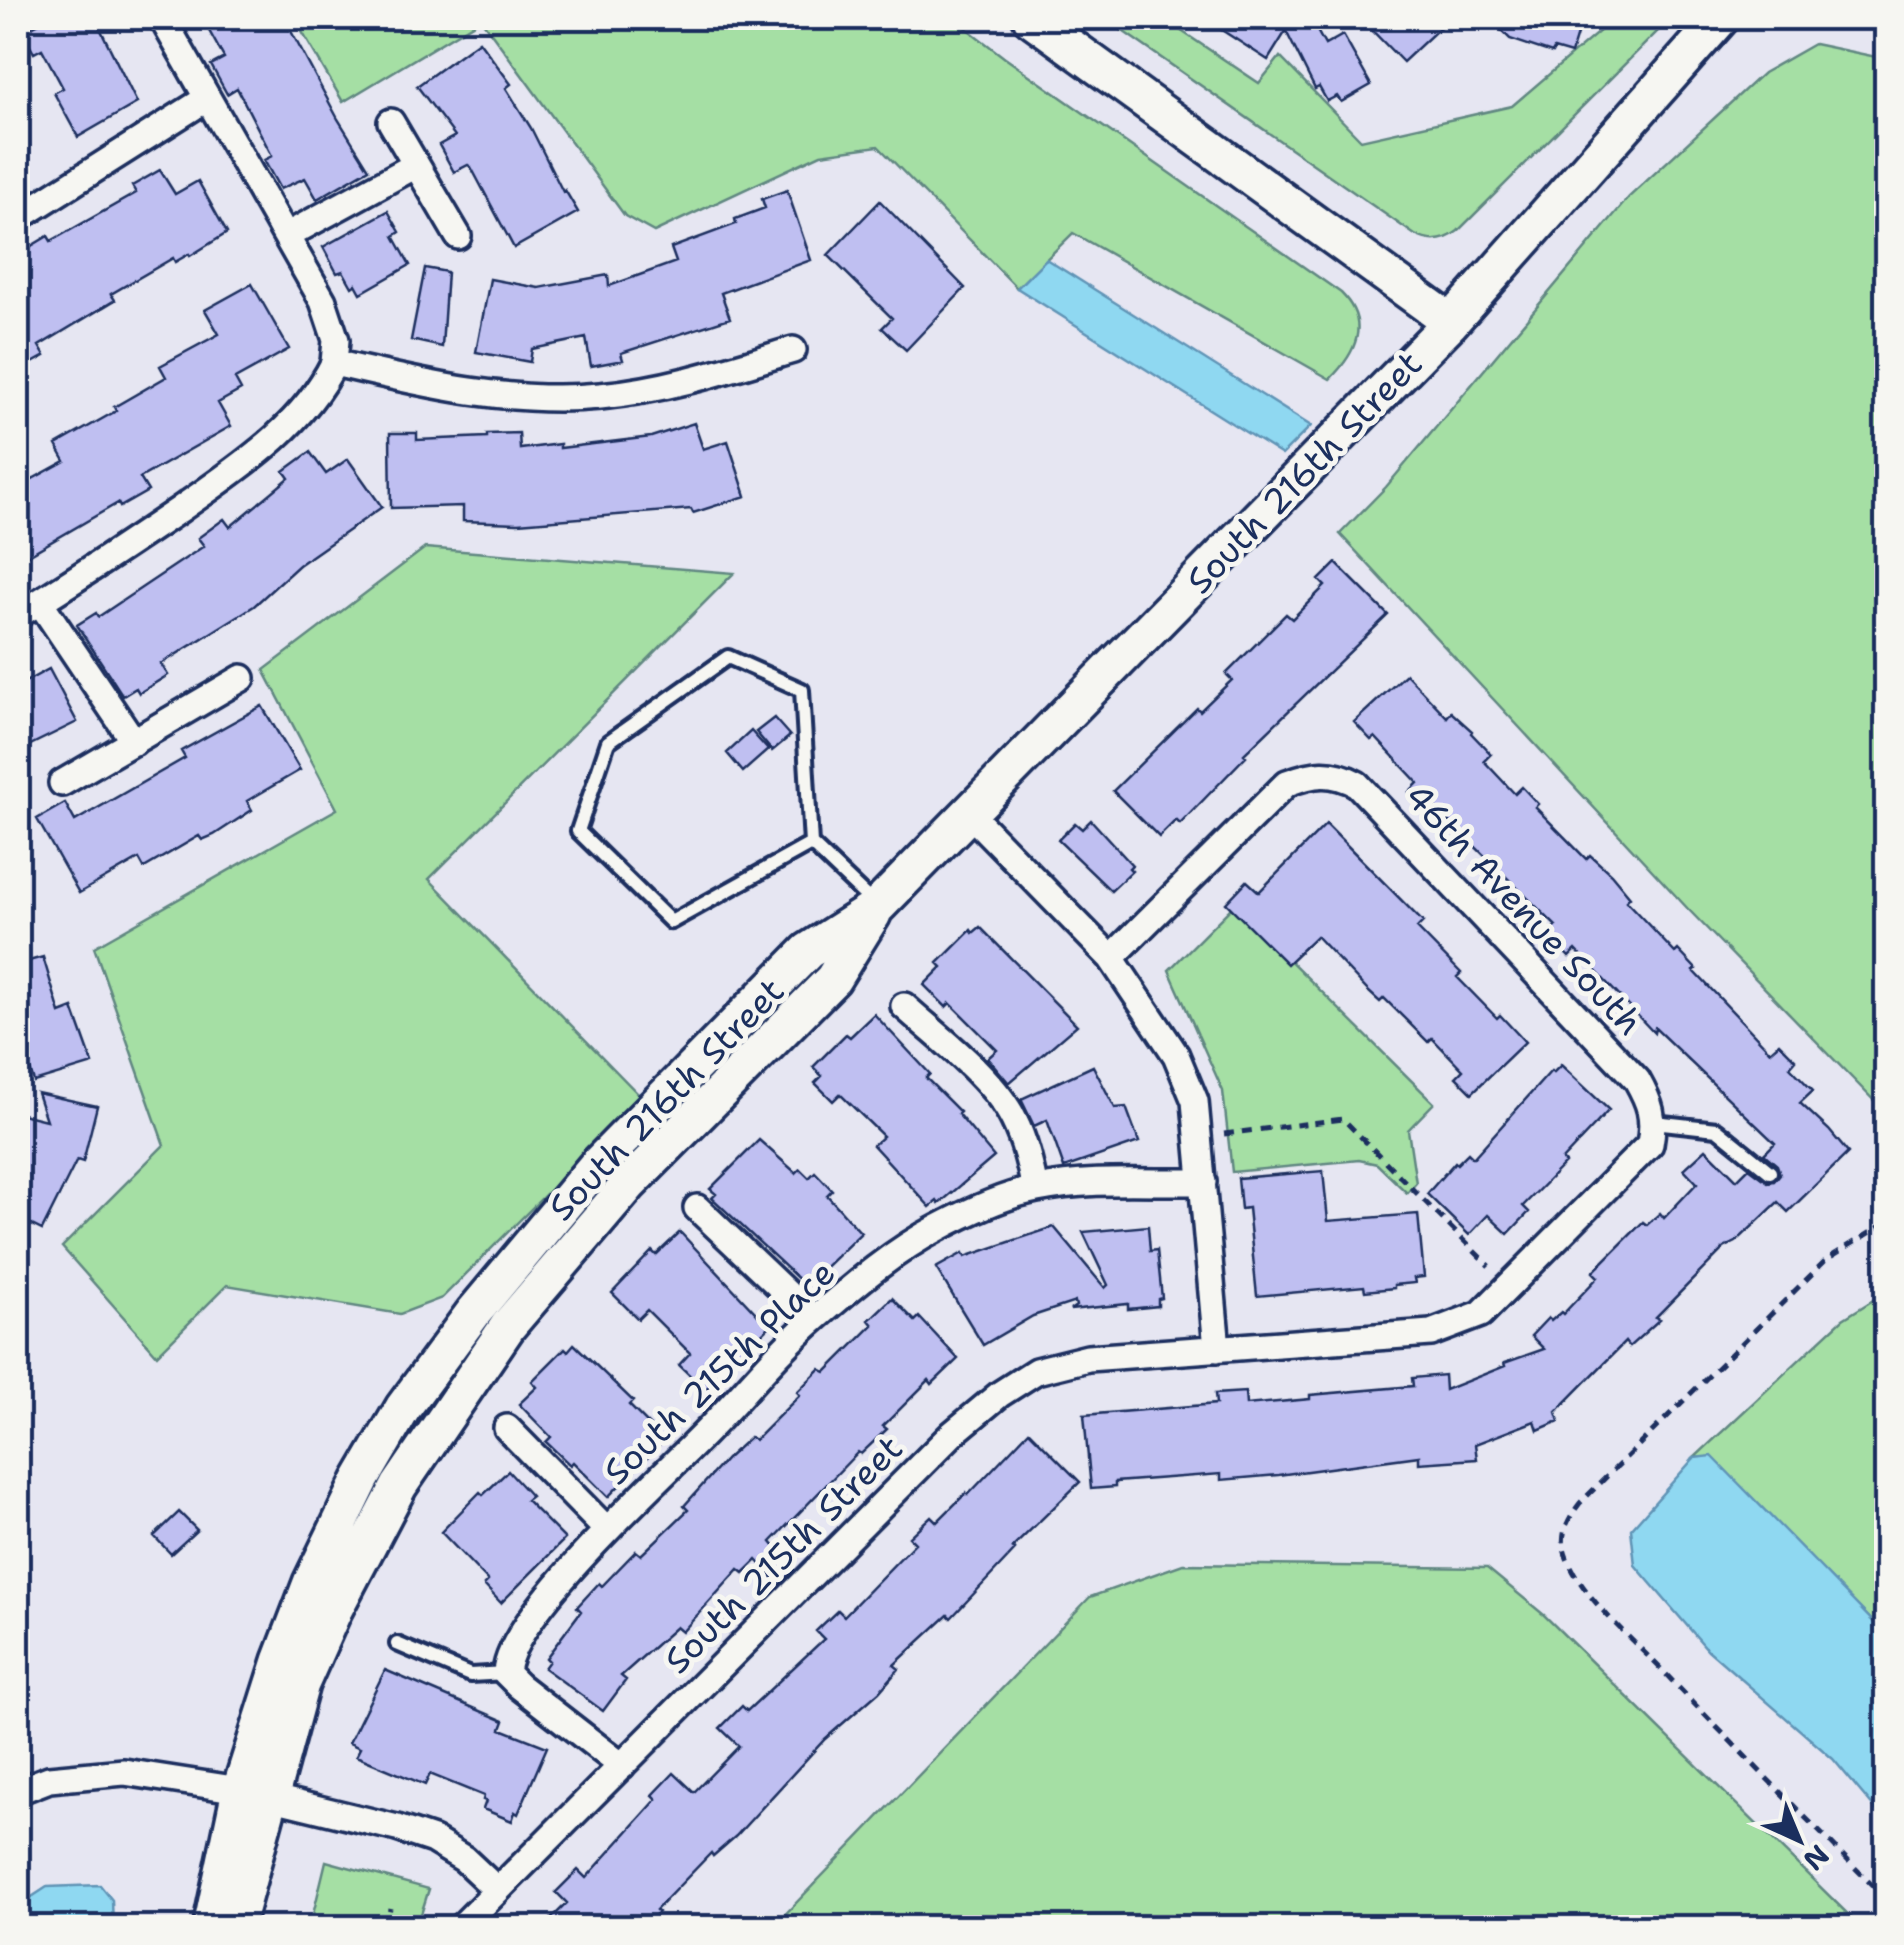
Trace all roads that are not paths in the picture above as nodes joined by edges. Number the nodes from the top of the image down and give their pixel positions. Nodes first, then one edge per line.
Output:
1 (162, 18) edge
2 (1031, 18) edge
3 (1721, 19) edge
4 (206, 99) junction
5 (391, 122) dead end
6 (416, 165) junction
7 (18, 218) edge
8 (286, 236) junction
9 (458, 236) dead end
10 (1451, 322) junction
11 (793, 350) dead end
12 (334, 363) junction
13 (29, 608) edge
14 (242, 678) dead end
15 (134, 742) junction
16 (62, 783) dead end
17 (970, 814) junction
18 (811, 844) junction
19 (877, 907) junction
20 (1110, 958) junction
21 (904, 1006) dead end
22 (1654, 1122) junction
23 (1770, 1172) dead end
24 (1203, 1182) junction
25 (1035, 1189) junction
26 (697, 1208) dead end
27 (814, 1320) junction
28 (1217, 1349) junction
29 (507, 1428) dead end
30 (607, 1530) junction
31 (397, 1644) dead end
32 (507, 1664) junction
33 (622, 1766) junction
34 (18, 1791) edge
35 (255, 1794) junction
36 (497, 1890) junction
37 (211, 1928) edge
38 (235, 1928) edge
39 (460, 1928) edge

1 - 4 street
2 - 10 street
3 - 10 street, South 216th Street
4 - 7 street
4 - 8 street
5 - 6 street
6 - 8 street
6 - 9 street
8 - 12 street
10 - 17 street, South 216th Street
11 - 12 street
12 - 13 street
13 - 15 street
14 - 15 street
15 - 16 street
17 - 19 street, South 216th Street
17 - 20 street
18 - 18 lane
18 - 19 lane
19 - 35 street, South 216th Street
19 - 35 street, South 216th Street
20 - 22 street, 46th Avenue South
20 - 24 street
21 - 25 street
22 - 23 lane
22 - 28 street, South 215th Street
24 - 25 street, South 215th Place
24 - 28 street
25 - 27 street, South 215th Place
26 - 27 street
27 - 30 street, South 215th Place
28 - 33 street, South 215th Street
29 - 30 street
30 - 32 street, South 215th Place
31 - 32 lane
32 - 33 street
33 - 36 street, South 215th Street
34 - 35 street
35 - 36 street
35 - 37 street
35 - 38 street
36 - 39 street, South 215th Street

